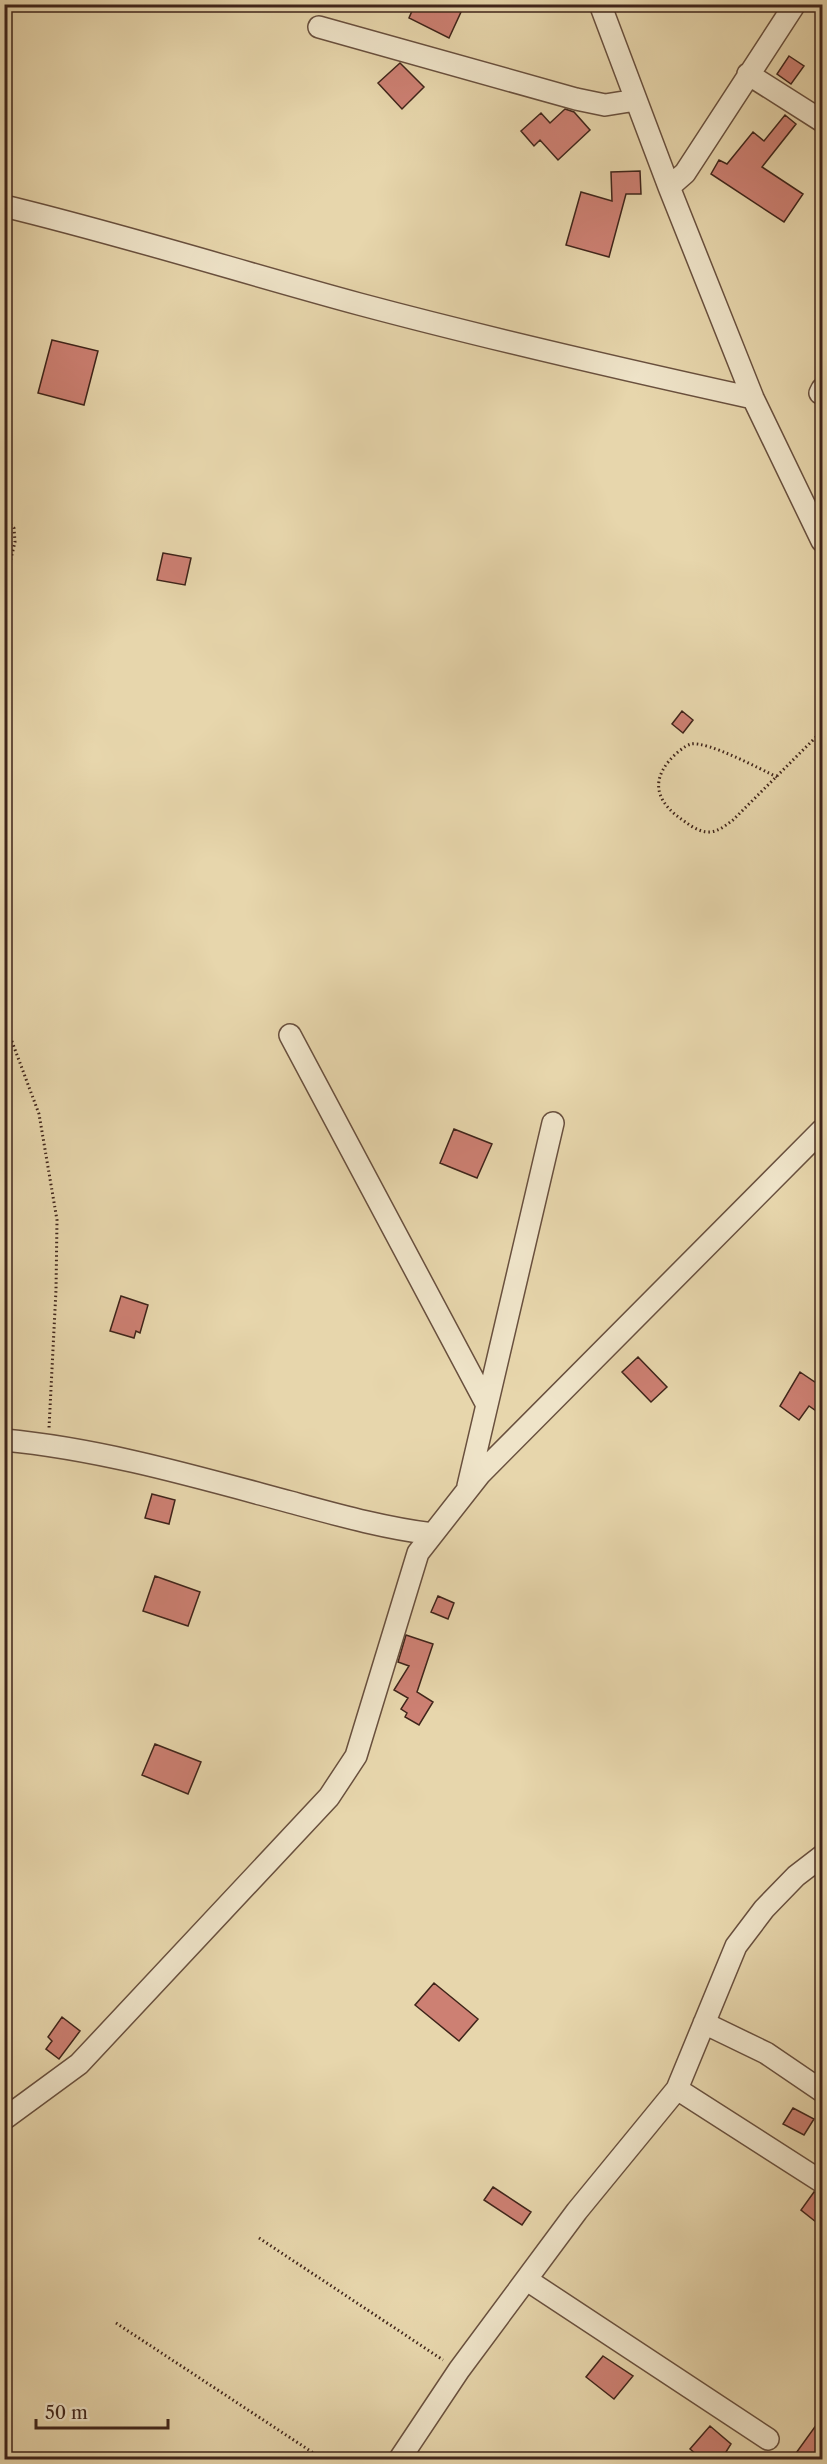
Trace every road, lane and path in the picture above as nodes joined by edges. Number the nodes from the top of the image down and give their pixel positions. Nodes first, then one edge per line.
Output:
1 (600, 4) edge
2 (795, 4) edge
3 (319, 27) dead end
4 (748, 74) junction
5 (636, 100) junction
6 (822, 121) edge
7 (669, 187) junction
8 (4, 206) edge
9 (822, 388) edge
10 (822, 394) edge
11 (753, 398) junction
12 (4, 518) edge
13 (822, 541) edge
14 (4, 587) edge
15 (822, 731) edge
16 (777, 777) junction
17 (4, 1020) edge
18 (290, 1035) dead end
19 (553, 1123) dead end
20 (822, 1130) edge
21 (486, 1405) junction
22 (4, 1440) edge
23 (48, 1444) junction
24 (466, 1492) junction
25 (433, 1534) junction
26 (822, 1857) edge
27 (704, 2023) junction
28 (677, 2089) junction
29 (822, 2091) edge
30 (4, 2119) edge
31 (822, 2182) edge
32 (259, 2238) dead end
33 (527, 2280) junction
34 (116, 2323) dead end
35 (459, 2370) junction
36 (768, 2439) dead end
37 (324, 2460) edge
38 (399, 2460) edge

1 - 5 street
2 - 4 street
3 - 5 street
4 - 6 street
4 - 7 street
5 - 7 street
7 - 11 street
8 - 11 street
9 - 10 street
11 - 13 street
12 - 14 path
15 - 16 path
16 - 16 path
17 - 23 path
18 - 21 street
19 - 21 street
20 - 24 street
21 - 24 street
22 - 23 street
23 - 25 street
24 - 25 street
25 - 30 street
26 - 27 street
27 - 28 street
27 - 29 street
28 - 31 street
28 - 33 street
32 - 35 path
33 - 35 street
33 - 36 street
34 - 37 path
35 - 38 street

